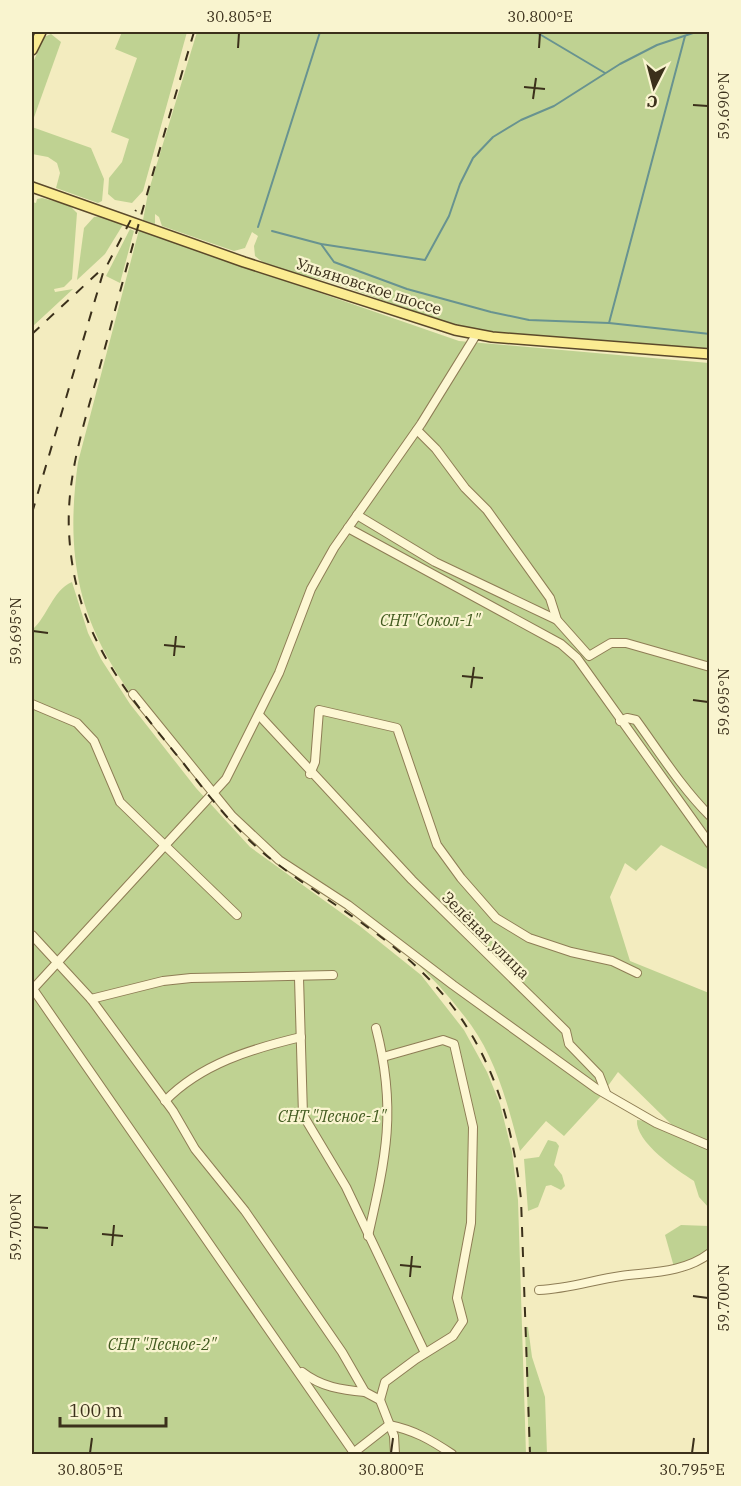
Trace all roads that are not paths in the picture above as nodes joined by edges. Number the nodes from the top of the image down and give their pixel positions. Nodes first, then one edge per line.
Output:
1 (41, 32) edge
2 (32, 50) edge
3 (32, 186) edge
4 (476, 335) junction
5 (710, 354) edge
6 (417, 430) junction
7 (357, 515) junction
8 (348, 528) junction
9 (557, 620) junction
10 (710, 667) edge
11 (133, 694) dead end
12 (32, 704) edge
13 (259, 715) junction
14 (620, 721) junction
15 (310, 774) junction
16 (213, 794) junction
17 (710, 816) edge
18 (710, 844) edge
19 (165, 846) junction
20 (237, 915) dead end
21 (32, 935) edge
22 (58, 963) junction
23 (637, 973) dead end
24 (333, 975) dead end
25 (300, 978) junction
26 (32, 989) edge
27 (91, 999) junction
28 (376, 1028) dead end
29 (301, 1037) junction
30 (383, 1057) junction
31 (606, 1094) junction
32 (165, 1101) junction
33 (710, 1146) edge
34 (368, 1236) junction
35 (710, 1253) edge
36 (539, 1290) dead end
37 (425, 1353) junction
38 (295, 1367) junction
39 (365, 1392) junction
40 (380, 1400) junction
41 (389, 1425) junction
42 (353, 1454) edge
43 (395, 1455) edge
44 (452, 1455) edge

1 - 2 main road
3 - 4 main road, Ульяновское шоссе
4 - 5 main road, Ульяновское шоссе
4 - 6 street
6 - 7 street
6 - 9 street
7 - 8 street
7 - 9 street
8 - 13 street
8 - 14 street
9 - 10 street
11 - 16 street
12 - 19 street
13 - 15 street, Зелёная улица
13 - 16 street
14 - 17 street
14 - 18 street
15 - 23 street
15 - 31 street, Зелёная улица
16 - 19 street
16 - 31 street
19 - 20 street
19 - 22 street
21 - 22 street
22 - 26 street
22 - 27 street
24 - 25 street
25 - 27 street
25 - 29 street
26 - 38 street
27 - 32 street
28 - 30 street
29 - 32 street
29 - 34 street
30 - 34 street
30 - 37 street
31 - 33 street
32 - 39 street
34 - 37 street
35 - 36 street
37 - 40 street
38 - 39 street
38 - 42 street
39 - 40 street
40 - 41 street
41 - 42 street
41 - 43 street
41 - 44 street

